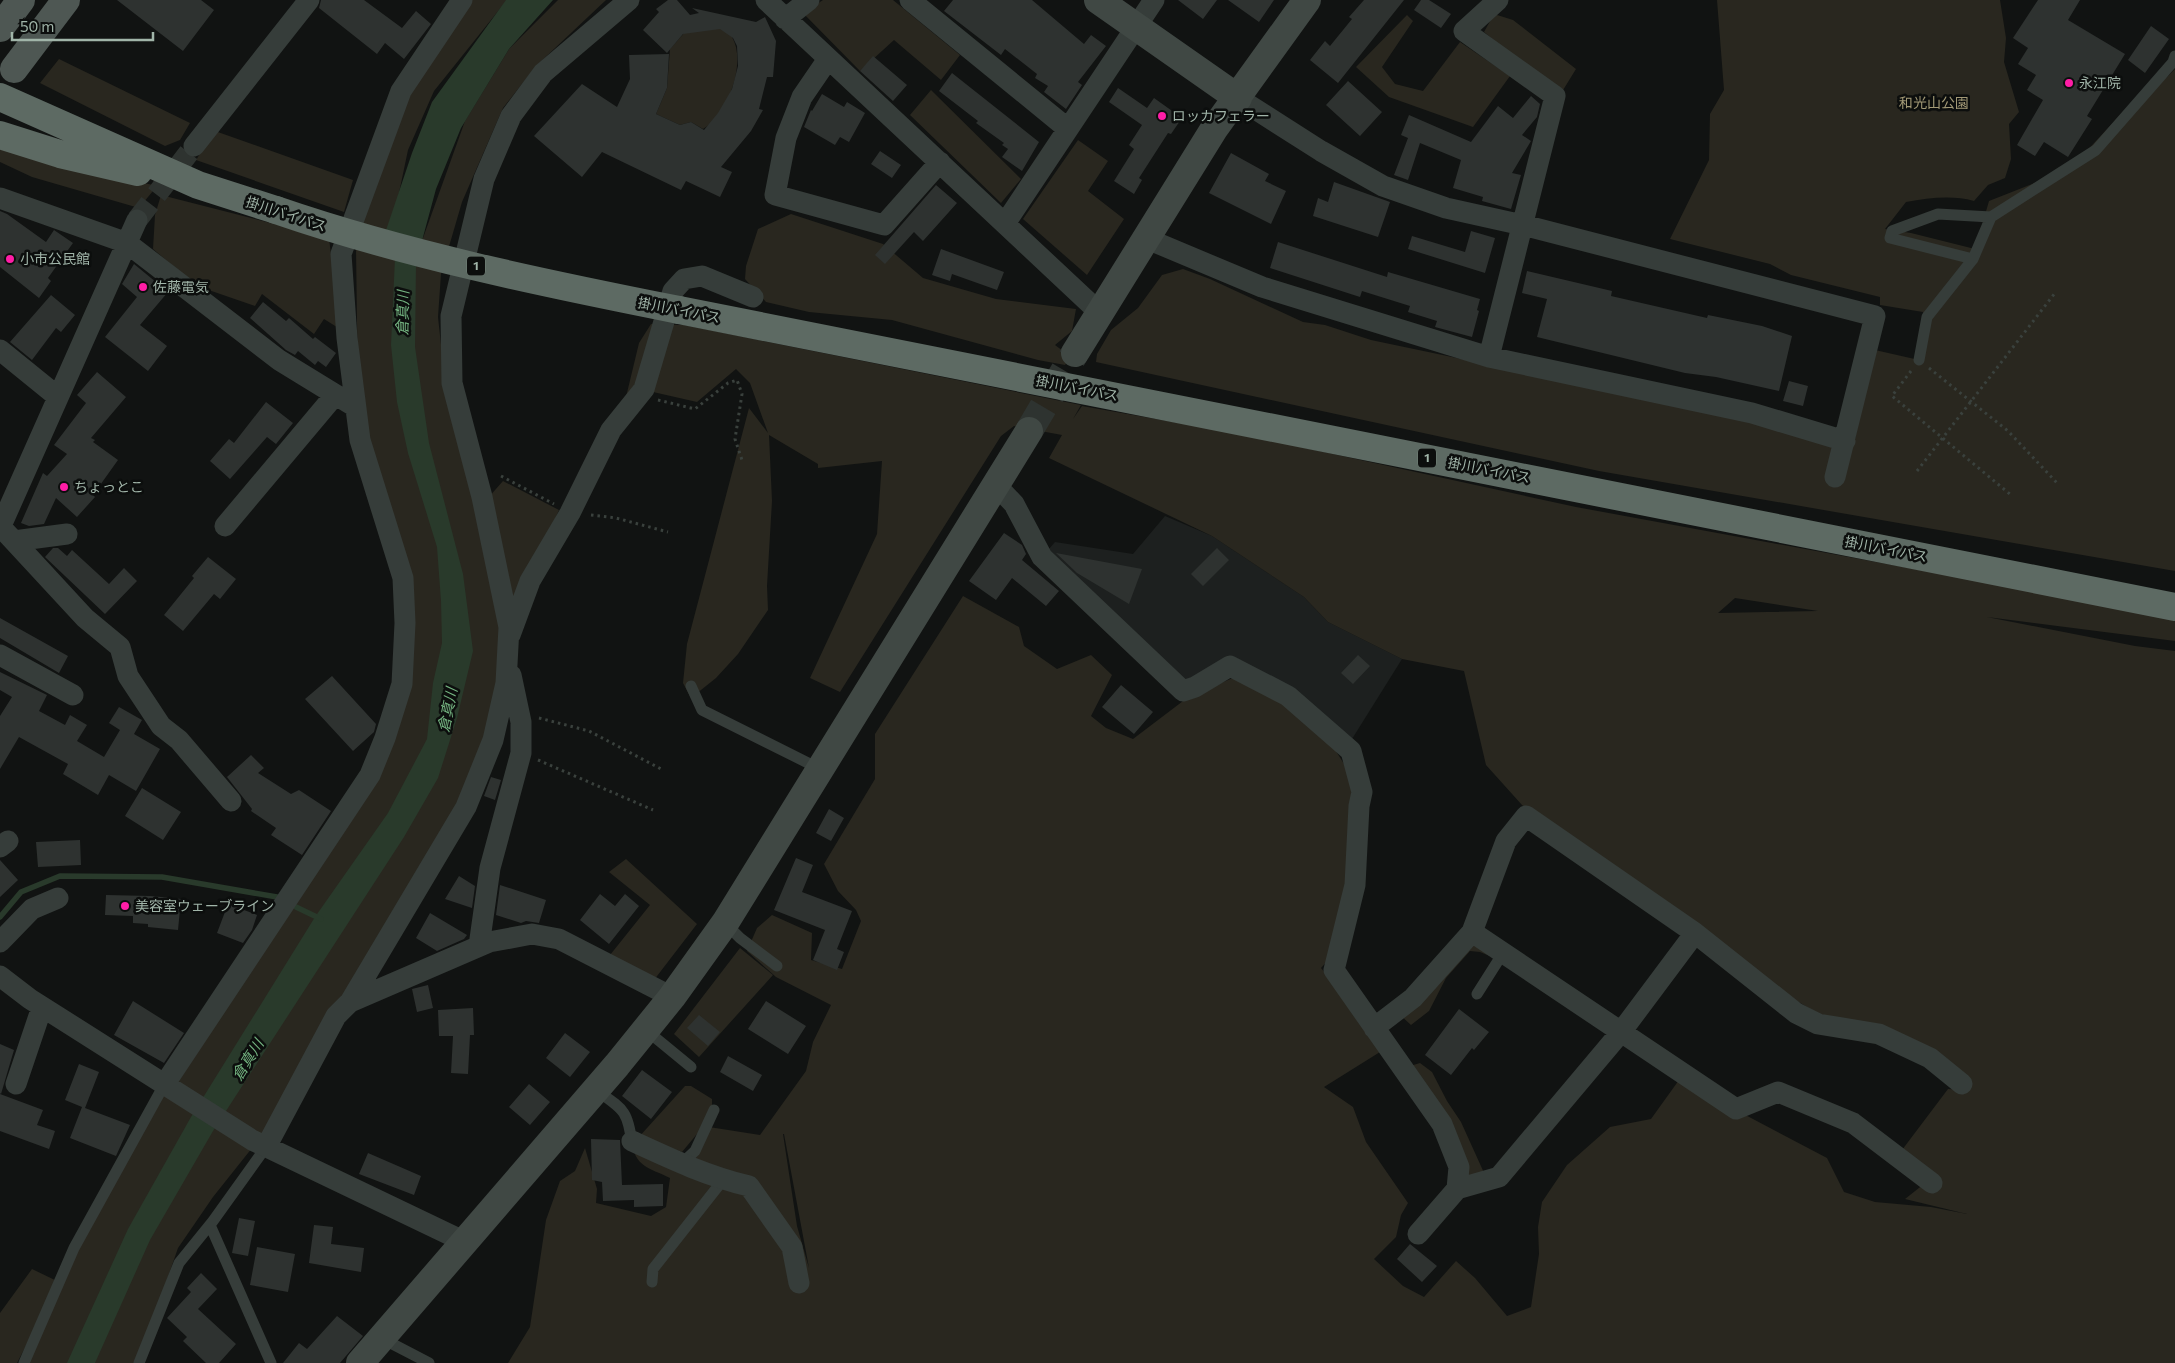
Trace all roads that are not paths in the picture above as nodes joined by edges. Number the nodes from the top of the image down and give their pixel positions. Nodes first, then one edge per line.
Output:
1 (21, 0) edge
2 (66, 0) edge
3 (309, 0) edge
4 (462, 0) edge
5 (628, 0) edge
6 (766, 0) edge
7 (809, 0) edge
8 (910, 0) edge
9 (1098, 0) edge
10 (1154, 0) edge
11 (1307, 0) edge
12 (1498, 0) edge
13 (784, 19) junction
14 (1135, 27) junction
15 (0, 28) edge
16 (2175, 56) edge
17 (828, 59) junction
18 (7, 74) edge
19 (0, 97) edge
20 (1238, 98) junction
21 (1068, 129) junction
22 (0, 135) edge
23 (194, 146) tunnel mouth
24 (940, 162) junction
25 (198, 185) junction
26 (0, 198) edge
27 (1991, 217) junction
28 (137, 220) tunnel mouth
29 (1006, 222) junction
30 (1522, 224) junction
31 (1145, 238) junction
32 (127, 243) junction
33 (1973, 259) junction
34 (754, 297) dead end
35 (1100, 313) junction
36 (0, 350) edge
37 (1075, 353) tunnel mouth
38 (1489, 357) junction
39 (1919, 360) road end
40 (335, 394) junction
41 (58, 397) junction
42 (354, 406) junction
43 (1029, 431) tunnel mouth
44 (1845, 441) junction
45 (1835, 477) dead end
46 (995, 484) junction
47 (225, 526) dead end
48 (5, 532) edge
49 (66, 534) dead end
50 (2175, 607) edge
51 (508, 650) junction
52 (0, 655) edge
53 (691, 686) dead end
54 (73, 695) dead end
55 (820, 769) junction
56 (230, 801) dead end
57 (58, 898) dead end
58 (725, 923) junction
59 (1472, 932) junction
60 (1695, 933) junction
61 (0, 942) edge
62 (478, 946) junction
63 (1503, 953) junction
64 (777, 966) dead end
65 (0, 976) edge
66 (1477, 994) dead end
67 (672, 997) junction
68 (350, 1002) junction
69 (42, 1007) junction
70 (1374, 1028) junction
71 (646, 1030) junction
72 (1621, 1032) junction
73 (691, 1067) dead end
74 (16, 1084) dead end
75 (1962, 1084) dead end
76 (167, 1087) junction
77 (596, 1090) junction
78 (714, 1110) dead end
79 (259, 1144) junction
80 (632, 1145) joint
81 (681, 1164) junction
82 (723, 1180) junction
83 (1932, 1183) dead end
84 (1457, 1189) junction
85 (210, 1225) junction
86 (1418, 1234) dead end
87 (463, 1241) junction
88 (652, 1282) dead end
89 (799, 1283) dead end
90 (382, 1338) junction
91 (24, 1363) edge
92 (139, 1363) edge
93 (270, 1363) edge
94 (360, 1363) edge
95 (429, 1363) edge

1 - 15 main road
2 - 18 main road
3 - 23 street
4 - 42 street
5 - 51 street
6 - 13 street
7 - 13 street
8 - 21 street
9 - 14 street
10 - 14 street
11 - 20 street
12 - 30 street
13 - 17 street
14 - 20 street
14 - 21 street
16 - 27 lane
17 - 24 street
17 - 24 street
18 - 25 highway
19 - 25 highway, 掛川バイパス / 1
20 - 30 street
20 - 31 street
21 - 29 street
22 - 25 highway
24 - 29 street
25 - 50 highway, 掛川バイパス / 1, bridge
26 - 32 street
27 - 33 lane
27 - 33 lane
28 - 32 street
29 - 35 street
30 - 38 street
30 - 44 street
31 - 35 street
31 - 38 street
32 - 40 street
32 - 41 street
33 - 39 lane
34 - 51 street
35 - 37 street
36 - 41 street
38 - 44 street
40 - 42 street
40 - 47 street
41 - 48 street
42 - 76 street
43 - 46 street
44 - 45 street
46 - 55 street
46 - 70 street
48 - 49 street
48 - 56 street
51 - 62 street
51 - 68 street
52 - 54 street
53 - 55 lane
55 - 58 street
57 - 61 street
58 - 64 lane
58 - 67 street
59 - 60 street
59 - 63 street
59 - 70 street
60 - 72 street
60 - 75 street
62 - 67 street
62 - 68 street
63 - 66 lane
63 - 72 street
65 - 69 street
67 - 71 street
68 - 79 street
69 - 74 street
69 - 76 street
70 - 84 street
71 - 73 lane
71 - 77 street
72 - 83 street
72 - 84 street
76 - 79 street
76 - 91 lane
77 - 80 lane
77 - 87 street
78 - 81 lane
79 - 85 lane
79 - 87 street
80 - 81 street
81 - 82 street
82 - 88 lane
82 - 89 street
84 - 86 street
85 - 92 lane
85 - 93 lane
87 - 90 street
90 - 94 street
90 - 95 lane

